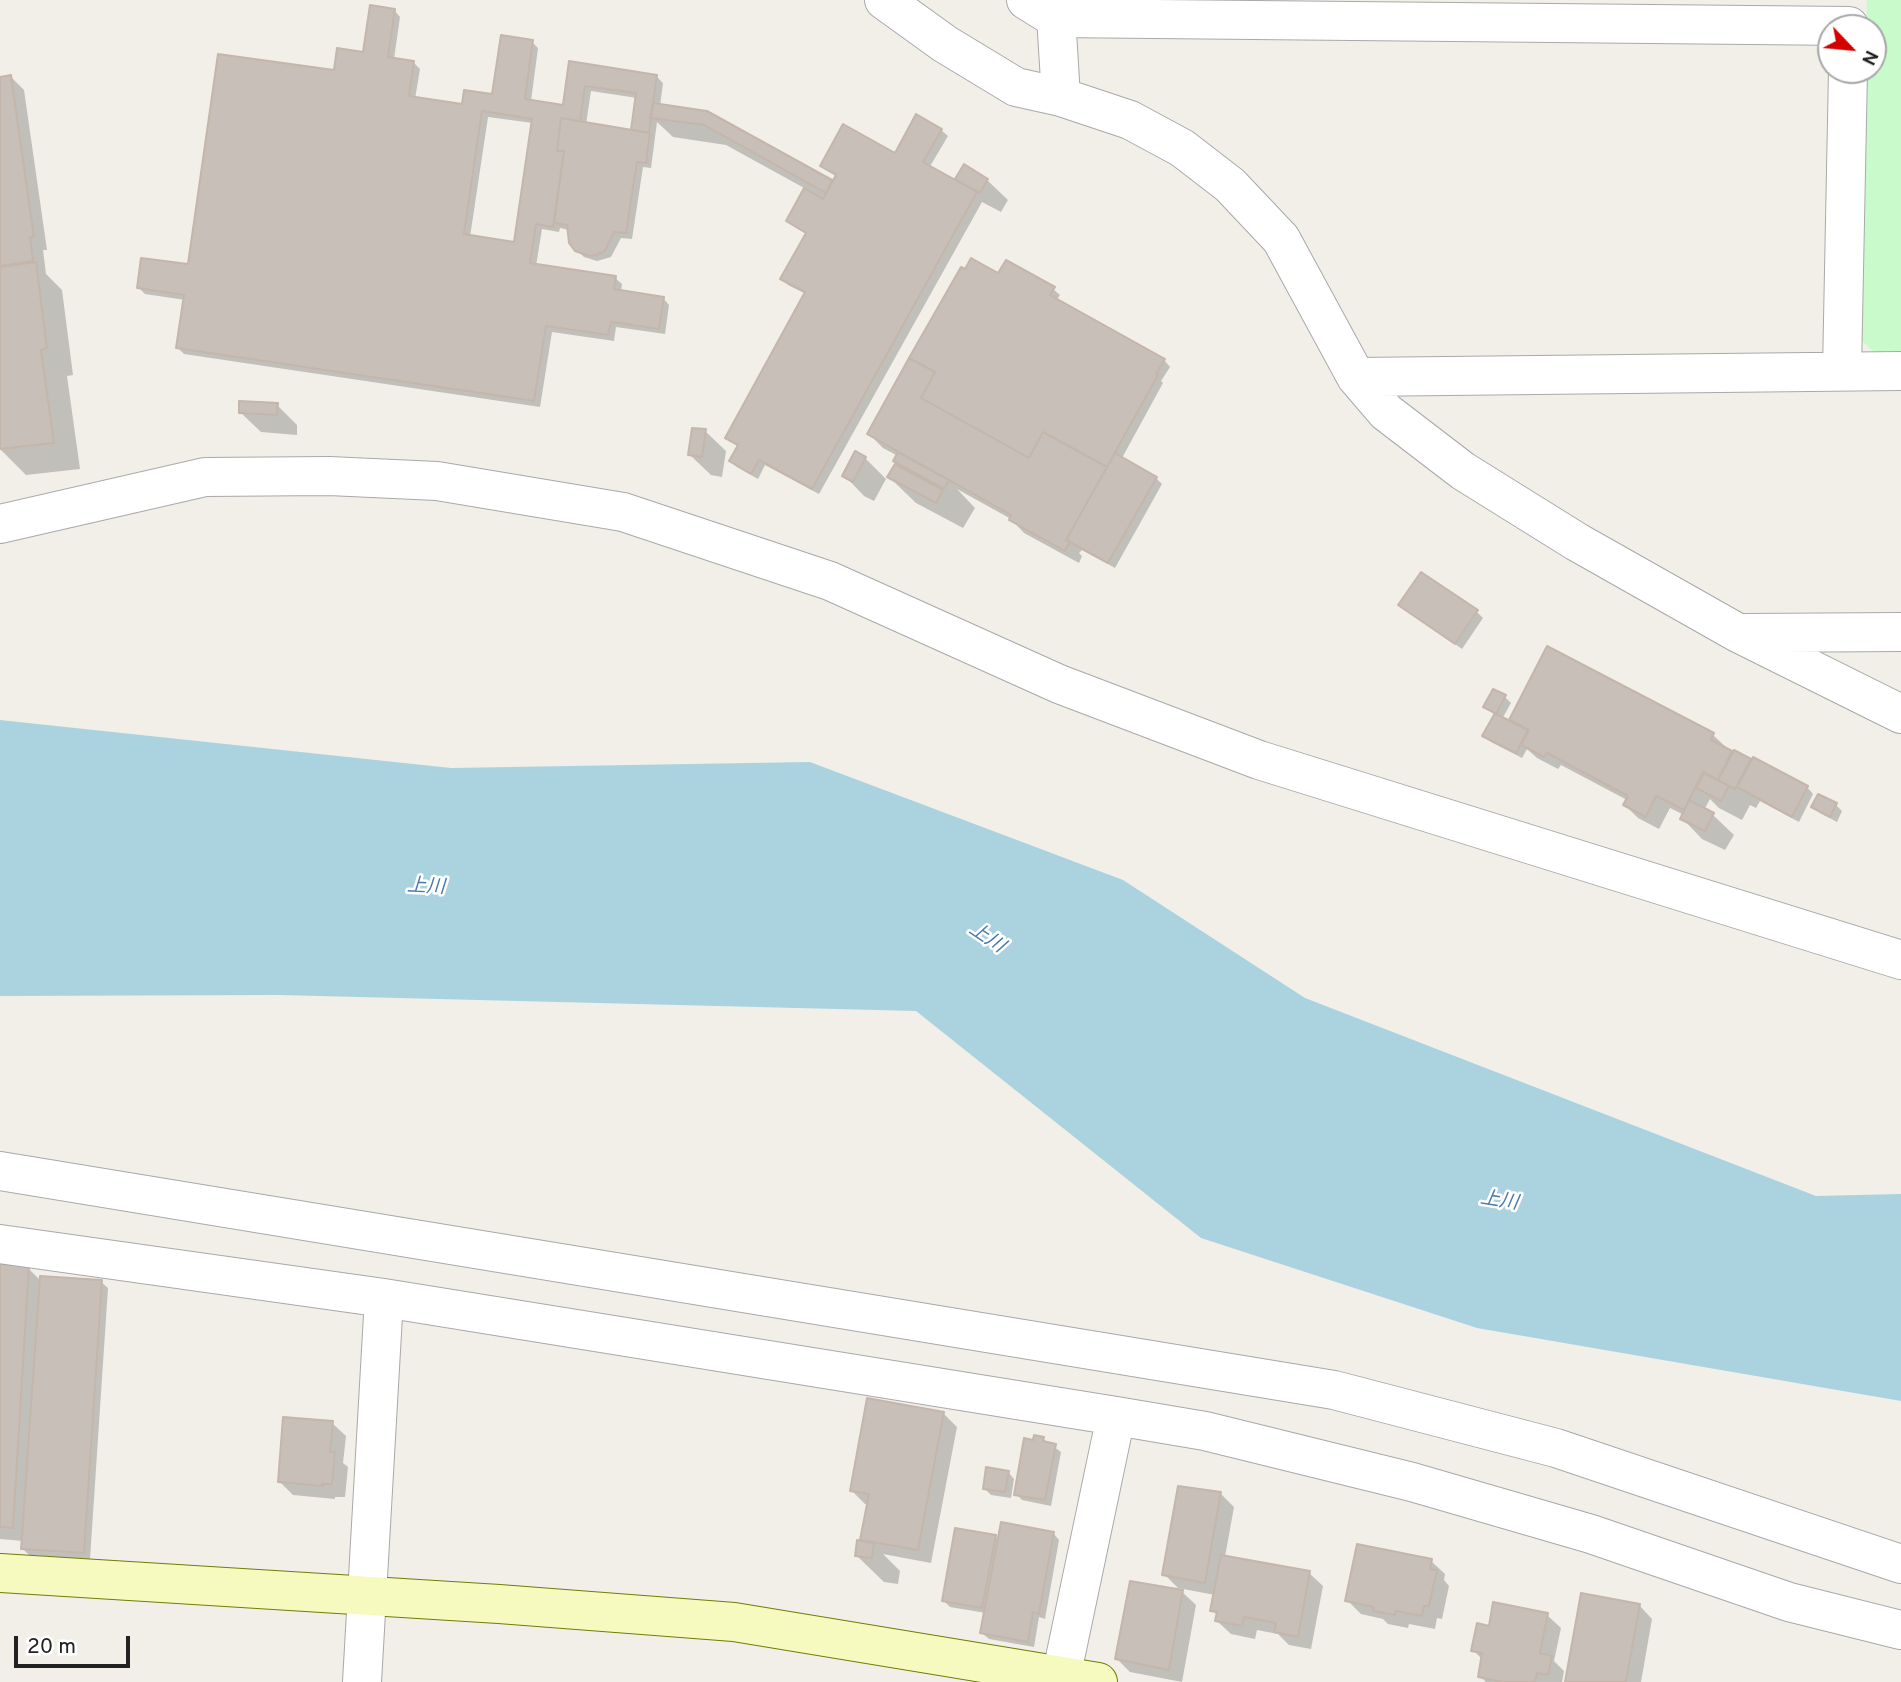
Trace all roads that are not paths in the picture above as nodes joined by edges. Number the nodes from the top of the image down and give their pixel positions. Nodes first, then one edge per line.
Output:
1 (884, 0) edge
2 (1045, 6) edge
3 (1817, 18) edge
4 (1848, 84) edge
5 (1061, 97) junction
6 (1842, 371) junction
7 (1901, 371) edge
8 (1356, 377) junction
9 (0, 524) edge
10 (1901, 632) edge
11 (1738, 633) junction
12 (1901, 714) edge
13 (1901, 960) edge
14 (0, 1171) edge
15 (0, 1244) edge
16 (384, 1298) junction
17 (1116, 1416) junction
18 (1901, 1564) edge
19 (0, 1573) edge
20 (368, 1596) junction
21 (1901, 1630) edge
22 (1060, 1679) edge
23 (362, 1682) edge
24 (1098, 1682) edge

1 - 5 street
2 - 3 street
2 - 5 street
4 - 6 street
5 - 8 street
6 - 7 street
6 - 8 street
8 - 11 street
9 - 13 street
10 - 11 street
11 - 12 street
14 - 18 street
15 - 16 street
16 - 17 street
16 - 20 street
17 - 21 street
17 - 22 street
19 - 20 street
20 - 22 street
20 - 23 street
22 - 24 street

